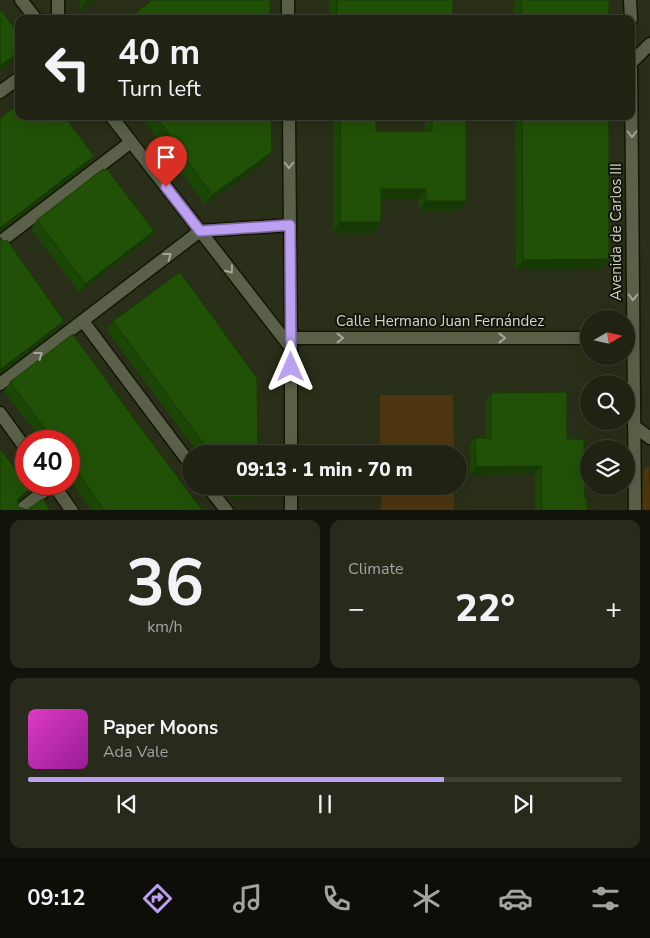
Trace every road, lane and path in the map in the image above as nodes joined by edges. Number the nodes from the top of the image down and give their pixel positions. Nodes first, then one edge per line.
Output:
1 (21, 0) edge
2 (58, 0) edge
3 (288, 0) edge
4 (630, 0) edge
5 (33, 15) edge
6 (58, 15) edge
7 (288, 15) edge
8 (631, 15) edge
9 (650, 44) edge
10 (635, 59) edge
11 (15, 81) edge
12 (0, 92) edge
13 (114, 120) edge
14 (289, 120) edge
15 (631, 120) edge
16 (131, 142) junction
17 (290, 225) junction
18 (200, 231) junction
19 (0, 242) edge
20 (630, 310) edge
21 (83, 321) junction
22 (580, 338) edge
23 (291, 343) junction
24 (0, 384) edge
25 (0, 413) edge
26 (635, 427) edge
27 (634, 430) edge
28 (15, 433) edge
29 (650, 438) edge
30 (291, 445) edge
31 (182, 453) edge
32 (39, 495) edge
33 (61, 495) edge
34 (214, 495) edge
35 (291, 495) edge
36 (20, 510) edge
37 (72, 510) edge
38 (227, 510) edge
39 (291, 510) edge
40 (635, 510) edge

1 - 5 street
2 - 6 street
3 - 7 street
4 - 8 street
9 - 10 street
11 - 12 street
13 - 16 street
14 -> 17 street
15 -> 20 street, Avenida de Carlos III
16 - 18 street
16 - 19 street
17 - 18 street
17 - 23 street
21 -> 18 street
18 -> 23 street
24 -> 21 street
21 - 31 street
23 -> 22 street, Calle Hermano Juan Fernández
23 - 30 street
25 - 28 street
26 - 29 street
27 - 40 street, Avenida de Carlos III
32 - 36 street
33 - 37 street
34 - 38 street
35 - 39 street

